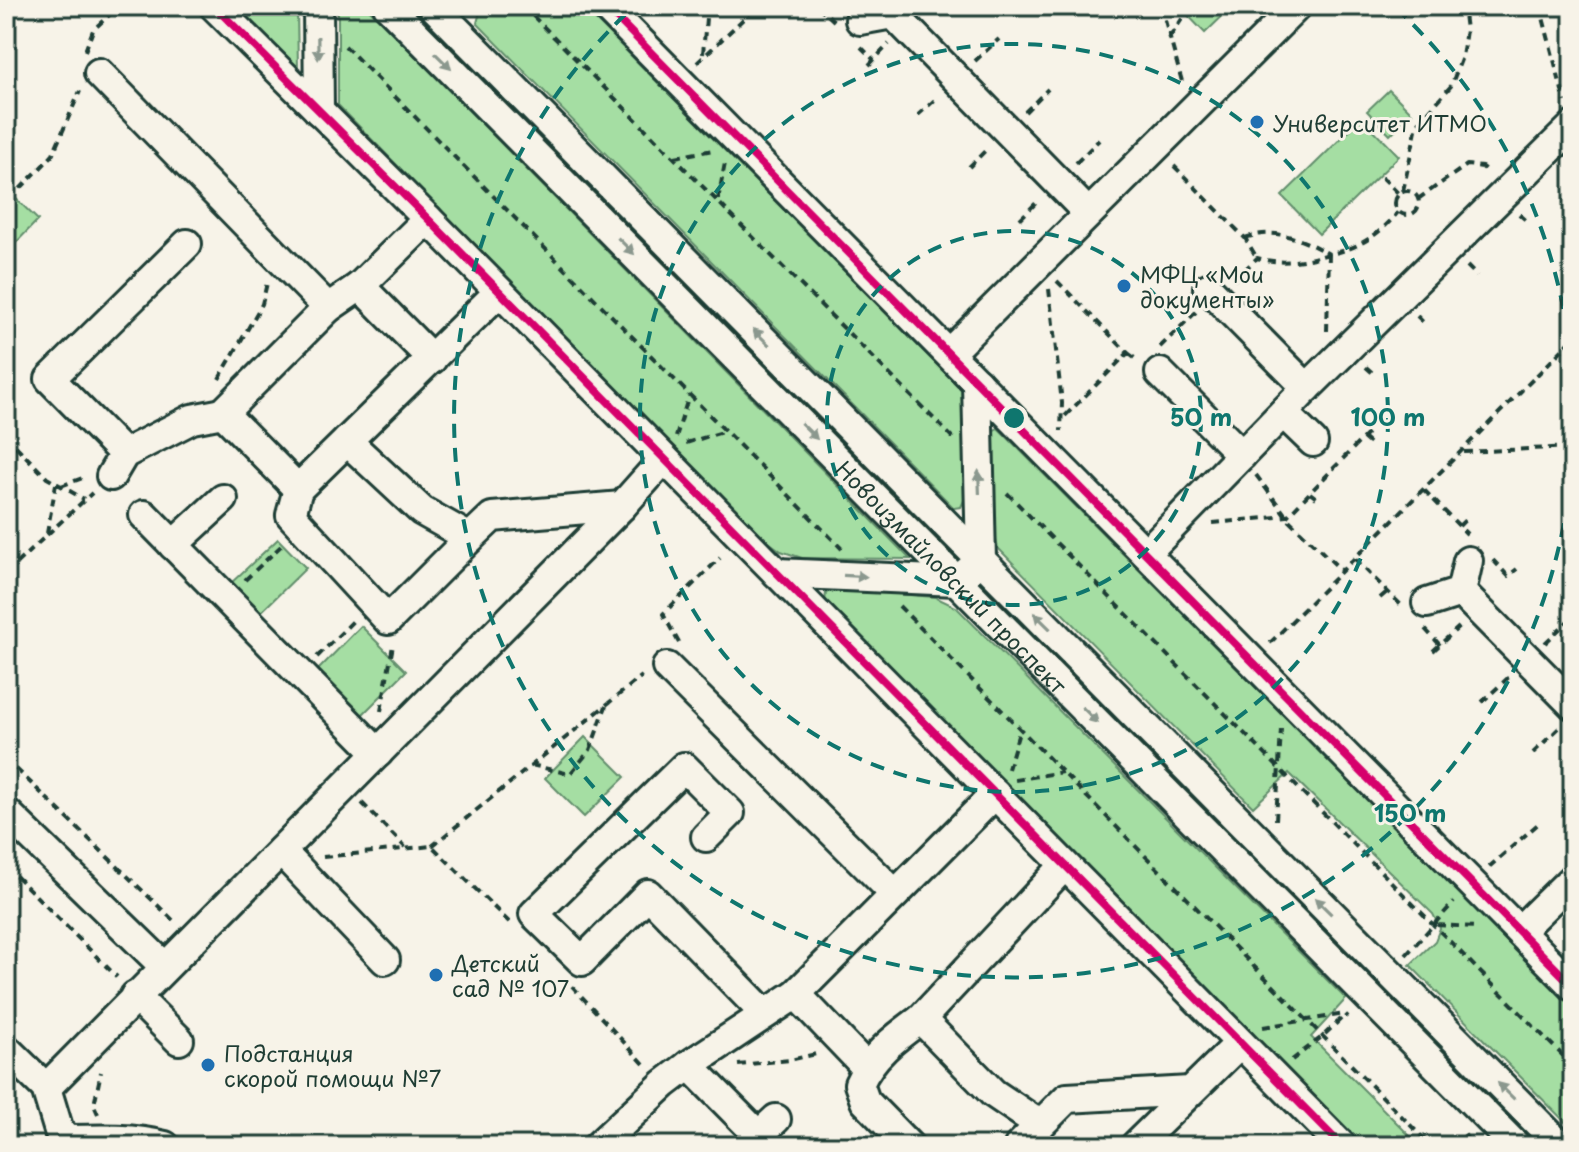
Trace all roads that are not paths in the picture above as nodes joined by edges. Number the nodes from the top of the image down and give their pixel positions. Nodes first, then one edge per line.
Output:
1 (214, 6) edge
2 (318, 6) edge
3 (388, 6) edge
4 (605, 6) edge
5 (1297, 6) edge
6 (437, 7) edge
7 (894, 10) edge
8 (860, 20) dead end
9 (411, 30) junction
10 (87, 72) road end
11 (319, 111) junction
12 (1572, 127) edge
13 (1088, 213) junction
14 (428, 219) junction
15 (187, 244) dead end
16 (360, 286) junction
17 (1208, 288) dead end
18 (499, 292) junction
19 (328, 308) junction
20 (949, 353) junction
21 (432, 359) junction
22 (1160, 373) dead end
23 (977, 382) junction
24 (1307, 388) junction
25 (1283, 413) junction
26 (214, 415) junction
27 (347, 441) junction
28 (1313, 442) dead end
29 (1242, 455) junction
30 (664, 459) junction
31 (298, 489) junction
32 (223, 499) dead end
33 (622, 506) junction
34 (144, 515) dead end
35 (470, 538) junction
36 (173, 545) junction
37 (1146, 553) junction
38 (981, 560) junction
39 (1468, 561) dead end
40 (777, 573) junction
41 (957, 581) junction
42 (1461, 592) junction
43 (1417, 612) road end
44 (662, 662) road end
45 (1568, 714) edge
46 (378, 753) junction
47 (995, 794) junction
48 (6, 812) edge
49 (706, 837) dead end
50 (281, 851) junction
51 (1064, 866) junction
52 (1573, 878) edge
53 (895, 894) junction
54 (1519, 931) junction
55 (385, 960) dead end
56 (164, 966) junction
57 (1573, 986) edge
58 (796, 994) junction
59 (135, 996) junction
60 (765, 1014) junction
61 (921, 1019) junction
62 (1247, 1036) junction
63 (179, 1040) dead end
64 (6, 1049) edge
65 (866, 1067) junction
66 (693, 1070) junction
67 (46, 1088) junction
68 (1190, 1091) junction
69 (1039, 1124) junction
70 (768, 1133) edge
71 (61, 1141) edge
72 (165, 1146) edge
73 (598, 1146) edge
74 (909, 1146) edge
75 (1019, 1146) edge
76 (1135, 1146) edge
77 (1342, 1146) edge
78 (1516, 1146) edge
79 (1561, 1146) edge

1 - 11 street
2 -> 11 street
3 - 9 street, Новоизмайловский проспект
4 - 20 street
5 - 13 street
6 - 9 street
38 -> 6 street, Новоизмайловский проспект
7 - 8 street
7 - 13 street
9 -> 41 street, Новоизмайловский проспект
10 - 19 street
11 - 14 street
12 - 24 street
13 - 20 street
14 - 16 street
14 - 18 street
15 - 26 street
16 - 19 street
16 - 21 street
17 - 24 street
18 - 21 street
18 - 30 street
19 - 26 street
20 - 23 street
21 - 27 street
22 - 29 street
23 - 37 street
38 -> 23 street
24 - 25 street
25 - 28 street
25 - 29 street
26 - 31 street
27 - 31 street
27 - 35 street
29 - 37 street
30 - 33 street
30 - 40 street
31 - 35 street
32 - 36 street
33 - 35 street
33 - 46 street
34 - 36 street
36 - 46 street
37 - 54 street
38 - 41 street
79 -> 38 street, Новоизмайловский проспект
39 - 42 street
40 -> 41 street
40 - 47 street
41 -> 78 street, Новоизмайловский проспект
42 - 43 street
42 - 45 street
44 - 53 street
46 - 50 street
47 - 51 street
47 - 53 street
48 - 56 street
49 - 60 street
50 - 55 street
50 - 56 street
51 - 61 street
51 - 62 street
52 - 54 street
53 - 58 street
54 - 57 street
56 - 59 street
58 - 60 street
58 - 65 street
59 - 63 street
59 - 67 street
60 - 66 street
61 - 65 street
61 - 69 street
62 - 68 street
62 - 77 street
64 - 67 street
65 - 74 street
66 - 70 street
66 - 73 street
67 - 71 street
68 - 69 street
68 - 76 street
69 - 75 street
71 - 72 street

